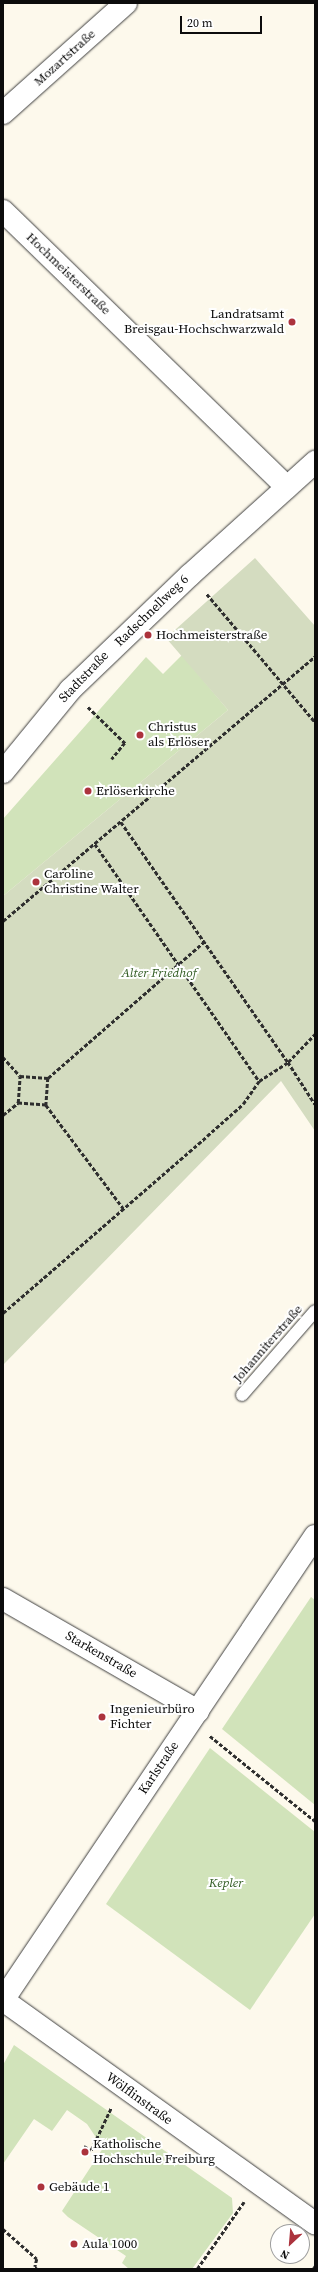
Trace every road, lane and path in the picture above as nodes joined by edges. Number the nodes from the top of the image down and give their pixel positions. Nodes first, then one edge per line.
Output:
1 (126, 3) edge
2 (3, 113) edge
3 (3, 211) edge
4 (311, 466) edge
5 (287, 487) junction
6 (190, 574) junction
7 (315, 656) edge
8 (284, 683) junction
9 (70, 690) junction
10 (315, 722) edge
11 (112, 759) dead end
12 (3, 771) edge
13 (121, 822) junction
14 (95, 844) junction
15 (3, 921) edge
16 (205, 941) junction
17 (180, 963) junction
18 (315, 1034) edge
19 (3, 1057) edge
20 (288, 1062) junction
21 (20, 1076) junction
22 (48, 1078) junction
23 (259, 1081) junction
24 (18, 1103) junction
25 (315, 1104) edge
26 (46, 1105) junction
27 (3, 1115) edge
28 (123, 1208) junction
29 (315, 1310) edge
30 (3, 1313) edge
31 (242, 1395) dead end
32 (315, 1536) edge
33 (3, 1599) edge
34 (195, 1716) junction
35 (315, 1821) edge
36 (3, 2000) edge
37 (112, 2105) dead end
38 (84, 2146) dead end
39 (257, 2184) junction
40 (315, 2224) edge
41 (3, 2229) edge
42 (315, 2266) edge
43 (37, 2269) edge
44 (197, 2269) edge
45 (313, 2269) edge

1 - 2 street, Mozartstraße
3 - 5 street, Hochmeisterstraße
4 - 5 street
5 - 6 street, Radschnellweg 6
6 - 8 path
6 - 9 street, Stadtstraße
7 - 8 path
8 - 10 path
8 - 13 path
9 - 11 path
9 - 12 street, Stadtstraße
13 - 14 path
13 - 16 path
14 - 15 path
14 - 17 path
16 - 17 path
16 - 20 path
17 - 22 path
17 - 23 path
18 - 20 path
19 - 21 path
20 - 23 path
20 - 25 path
21 - 22 path
21 - 24 path
22 - 26 path
23 - 28 path
24 - 26 path
24 - 27 path
26 - 28 path
28 - 30 path
29 - 31 lane, Johanniterstraße
32 - 34 street, Karlstraße
33 - 34 street, Starkenstraße
34 - 35 path
34 - 36 street, Karlstraße
36 - 39 street, Wölflinstraße
37 - 38 path
39 - 40 street, Wölflinstraße
39 - 44 path
41 - 43 path
42 - 45 path

